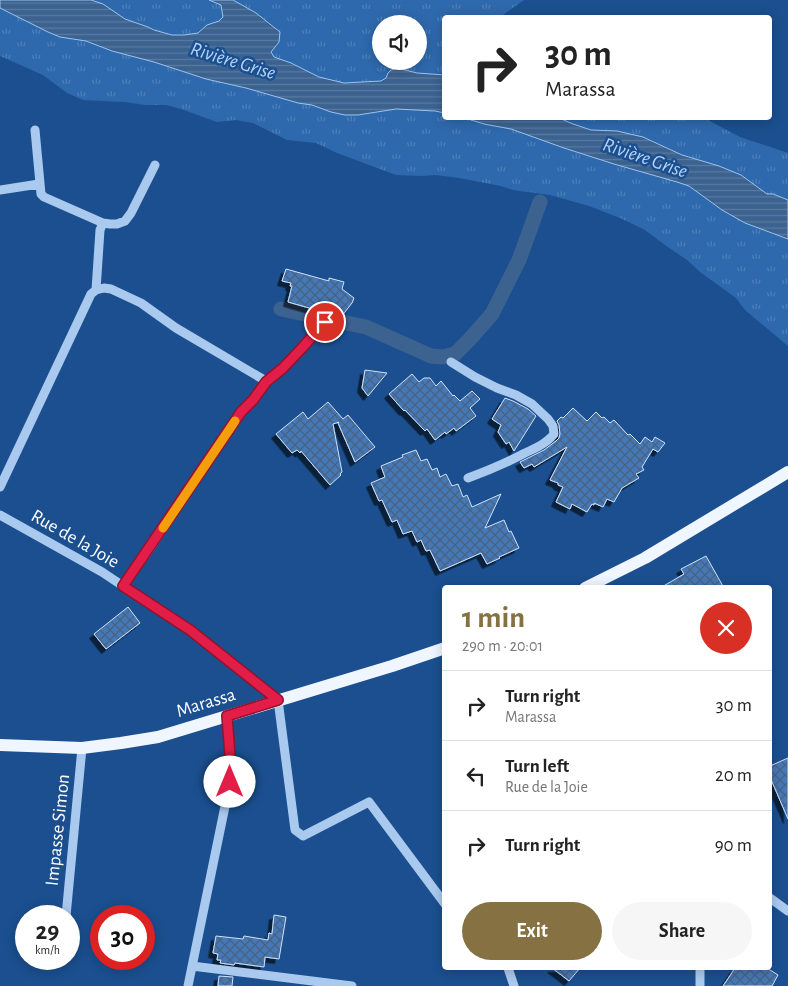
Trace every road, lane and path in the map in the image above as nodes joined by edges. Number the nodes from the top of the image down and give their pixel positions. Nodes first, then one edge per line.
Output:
1 (35, 130) dead end
2 (155, 165) dead end
3 (39, 184) junction
4 (0, 190) edge
5 (103, 223) junction
6 (96, 290) junction
7 (325, 322) dead end
8 (451, 362) dead end
9 (266, 382) junction
10 (788, 472) edge
11 (468, 478) dead end
12 (0, 487) edge
13 (0, 515) edge
14 (591, 585) edge
15 (123, 586) junction
16 (442, 651) edge
17 (278, 700) junction
18 (227, 716) junction
19 (0, 745) edge
20 (82, 748) junction
21 (772, 899) edge
22 (442, 900) edge
23 (67, 905) edge
24 (788, 911) edge
25 (192, 966) junction
26 (509, 970) edge
27 (700, 970) edge
28 (188, 986) edge
29 (352, 986) edge
30 (514, 986) edge
31 (700, 986) edge

1 - 3 street
2 - 5 street
3 - 4 street
3 - 5 street
5 - 6 street
6 - 9 street
6 - 12 street
7 - 9 street
8 - 11 street
9 - 15 street
10 - 14 main road
13 - 15 street, Rue de la Joie
15 - 17 street, Rue de la Joie
16 - 17 main road, Marassa
17 - 18 main road, Marassa
17 - 22 street
18 - 20 main road, Marassa
18 - 25 street
19 - 20 main road, Marassa
20 - 23 street, Impasse Simon
21 - 24 street
25 - 28 street
25 - 29 street
26 - 30 street
27 - 31 street

